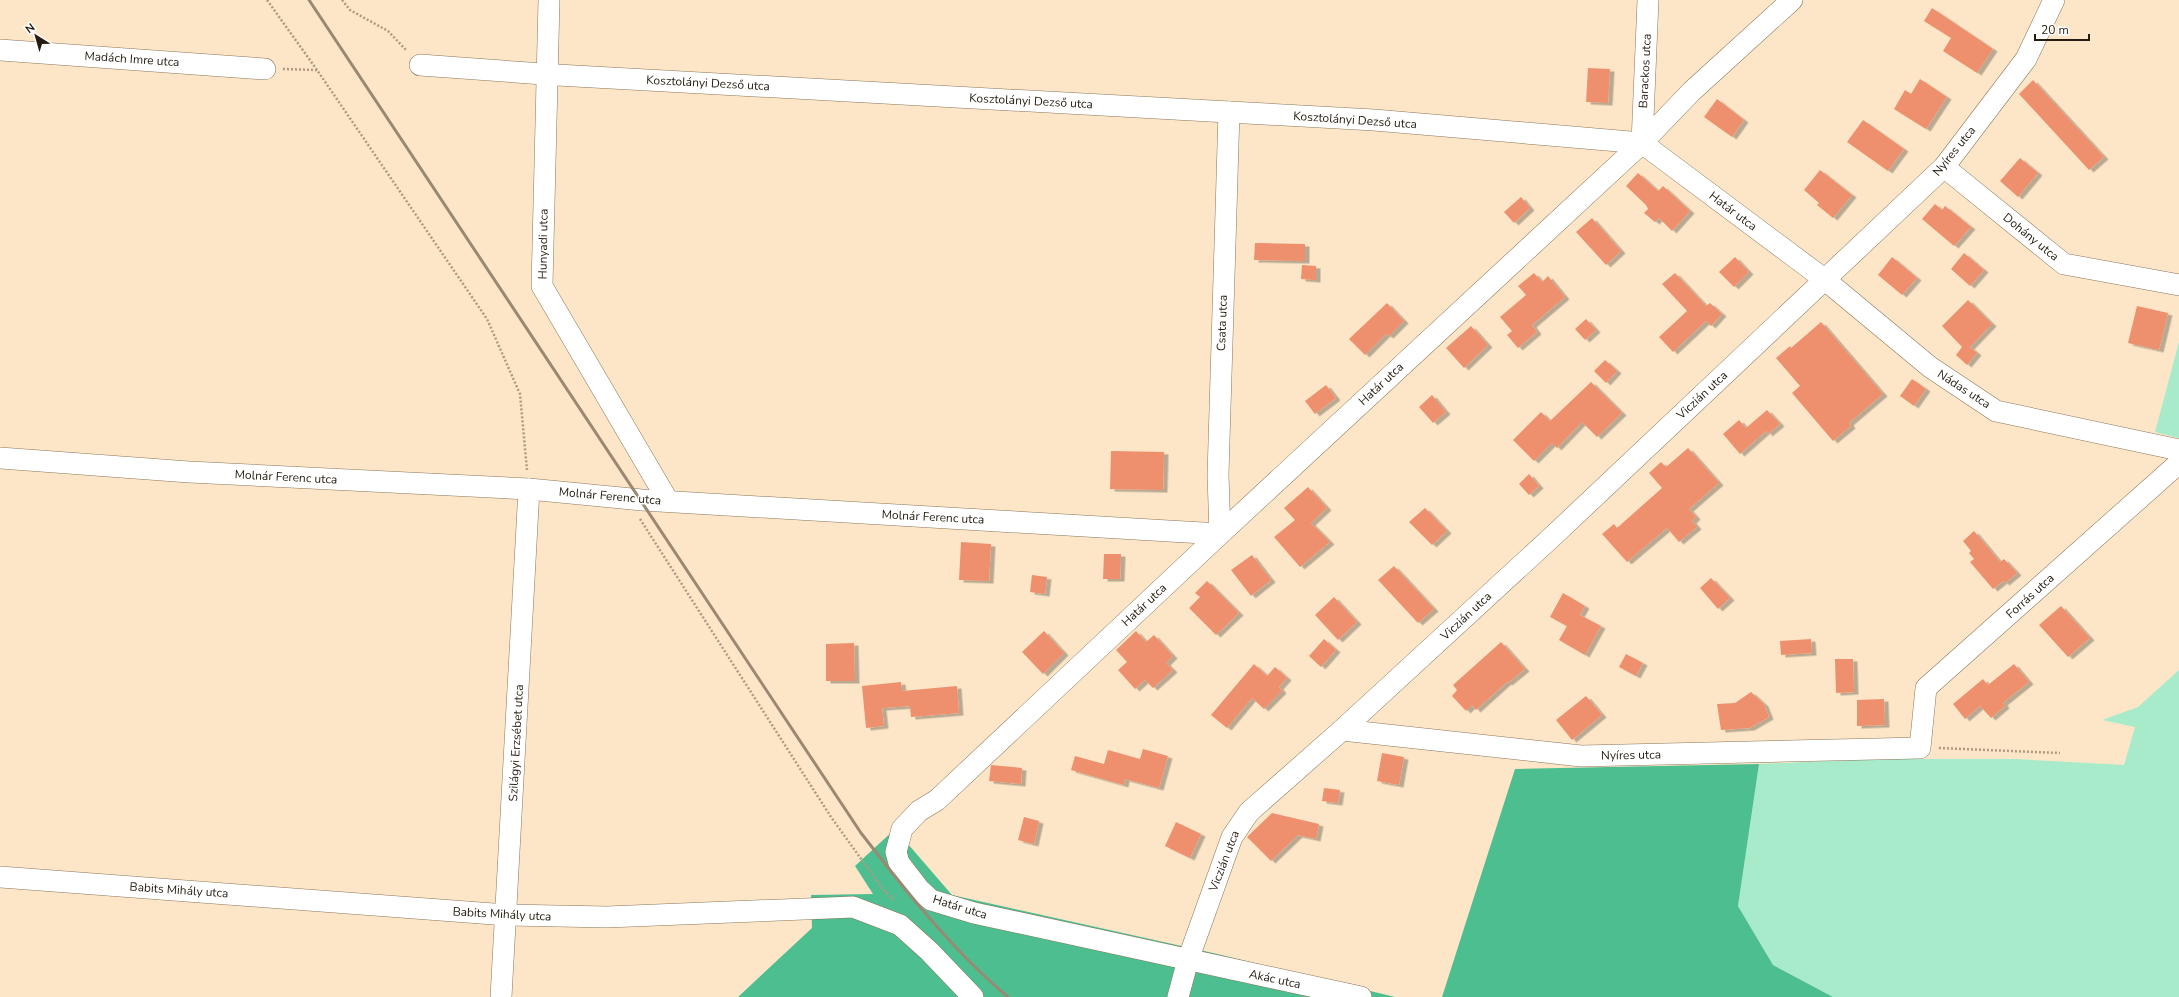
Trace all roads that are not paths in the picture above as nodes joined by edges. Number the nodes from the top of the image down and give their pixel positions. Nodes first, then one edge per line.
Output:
1 (549, 0) edge
2 (1648, 0) edge
3 (1792, 0) edge
4 (2054, 0) edge
5 (0, 50) edge
6 (420, 65) road end
7 (265, 69) road end
8 (546, 74) junction
9 (1229, 112) junction
10 (1642, 143) junction
11 (1944, 167) junction
12 (1824, 279) junction
13 (2179, 285) edge
14 (2179, 450) edge
15 (0, 458) edge
16 (2179, 463) edge
17 (528, 489) junction
18 (668, 501) junction
19 (1220, 534) junction
20 (1342, 730) junction
21 (1920, 748) joint
22 (0, 877) edge
23 (507, 915) junction
24 (1188, 960) junction
25 (501, 997) edge
26 (973, 997) edge
27 (1178, 997) edge
28 (1362, 997) edge

1 - 8 street, Hunyadi utca
2 - 10 street, Barackos utca
3 - 10 street, Határ utca
4 - 11 street, Nyíres utca
5 - 7 street, Madách Imre utca
6 - 8 street, Kosztolányi Dezső utca
8 - 9 street, Kosztolányi Dezső utca
8 - 18 street, Hunyadi utca
9 - 10 street, Kosztolányi Dezső utca
9 - 19 street, Csata utca
10 - 12 street, Határ utca
10 - 19 street, Határ utca
11 - 12 street, Nyíres utca
11 - 13 street, Dohány utca
12 - 14 street, Nádas utca
12 - 20 street, Viczián utca
15 - 17 street, Molnár Ferenc utca
16 - 21 street, Forrás utca
17 - 18 street, Molnár Ferenc utca
17 - 23 street, Szilágyi Erzsébet utca
18 - 19 street, Molnár Ferenc utca
19 - 24 street, Határ utca
20 - 21 street, Nyíres utca
20 - 24 street, Viczián utca
22 - 23 street, Babits Mihály utca
23 - 25 street, Szilágyi Erzsébet utca
23 - 26 street, Babits Mihály utca
24 - 27 street, Viczián utca
24 - 28 street, Akác utca

